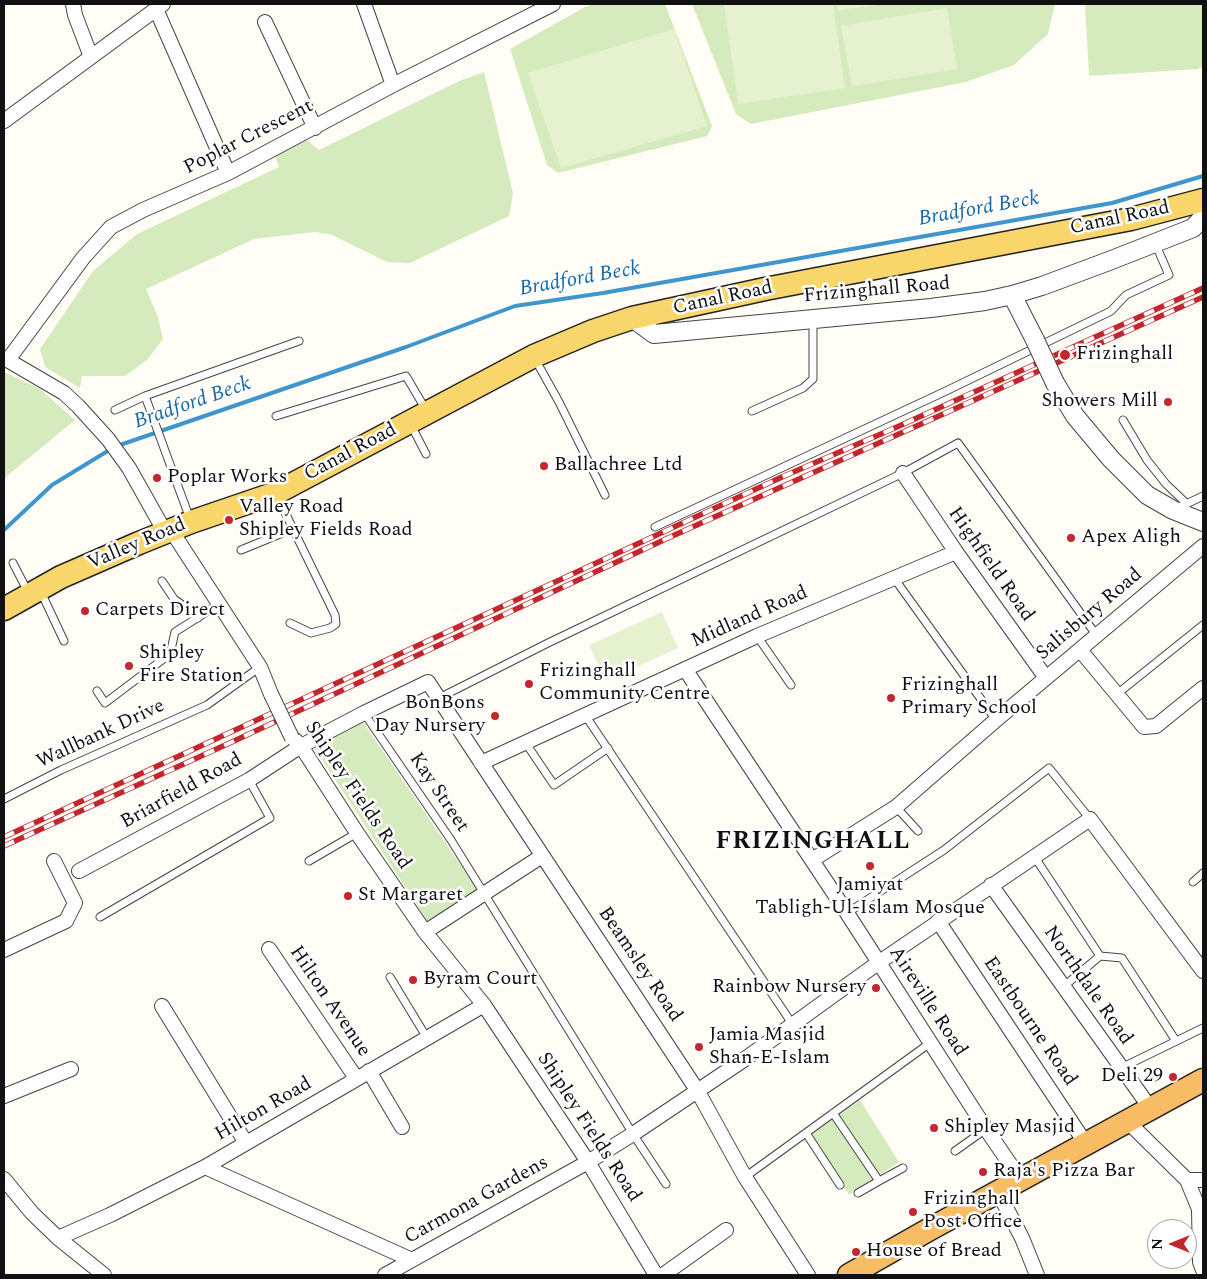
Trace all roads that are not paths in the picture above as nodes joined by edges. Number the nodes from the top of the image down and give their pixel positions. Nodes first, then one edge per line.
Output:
1 (73, 4) edge
2 (364, 4) edge
3 (553, 4) edge
4 (159, 6) edge
5 (265, 22) dead end
6 (91, 57) junction
7 (393, 85) junction
8 (4, 121) edge
9 (314, 128) junction
10 (228, 173) junction
11 (1203, 200) edge
12 (1203, 217) edge
13 (1155, 242) junction
14 (1012, 295) junction
15 (632, 318) junction
16 (812, 318) junction
17 (299, 341) dead end
18 (534, 356) junction
19 (6, 359) edge
20 (146, 396) junction
21 (116, 410) dead end
22 (752, 411) dead end
23 (276, 416) dead end
24 (418, 417) junction
25 (1123, 420) dead end
26 (426, 454) dead end
27 (903, 473) junction
28 (276, 493) junction
29 (605, 495) dead end
30 (1203, 496) edge
31 (1180, 507) junction
32 (191, 522) junction
33 (1203, 522) edge
34 (293, 527) junction
35 (655, 527) dead end
36 (168, 531) junction
37 (1203, 546) edge
38 (241, 550) dead end
39 (956, 552) junction
40 (13, 563) dead end
41 (894, 578) junction
42 (162, 581) dead end
43 (35, 592) junction
44 (219, 604) junction
45 (4, 609) edge
46 (198, 618) junction
47 (290, 622) dead end
48 (1203, 625) edge
49 (757, 636) junction
50 (1097, 636) junction
51 (64, 641) dead end
52 (1080, 650) junction
53 (260, 667) junction
54 (685, 669) junction
55 (1046, 678) junction
56 (428, 682) joint
57 (792, 685) dead end
58 (1203, 688) edge
59 (97, 691) dead end
60 (1116, 694) junction
61 (439, 698) junction
62 (364, 712) junction
63 (585, 715) junction
64 (996, 720) junction
65 (297, 742) junction
66 (525, 742) junction
67 (608, 748) junction
68 (481, 763) junction
69 (249, 780) junction
70 (4, 799) edge
71 (896, 807) junction
72 (1090, 819) junction
73 (918, 831) dead end
74 (357, 833) junction
75 (542, 856) junction
76 (1034, 856) junction
77 (812, 860) junction
78 (54, 861) dead end
79 (309, 861) dead end
80 (79, 871) dead end
81 (1203, 874) edge
82 (1193, 882) dead end
83 (991, 885) junction
84 (483, 893) junction
85 (847, 913) junction
86 (100, 917) dead end
87 (938, 921) junction
88 (425, 932) junction
89 (269, 949) dead end
90 (4, 950) edge
91 (1100, 956) junction
92 (878, 962) junction
93 (1203, 971) edge
94 (390, 977) dead end
95 (1063, 987) junction
96 (484, 1005) junction
97 (162, 1006) dead end
98 (793, 1025) junction
99 (1203, 1028) edge
100 (427, 1038) junction
101 (1176, 1041) junction
102 (930, 1044) junction
103 (1121, 1068) junction
104 (71, 1069) dead end
105 (362, 1075) junction
106 (1203, 1080) edge
107 (697, 1090) junction
108 (4, 1096) edge
109 (1151, 1110) junction
110 (833, 1114) junction
111 (1128, 1122) junction
112 (402, 1127) dead end
113 (986, 1129) junction
114 (806, 1133) junction
115 (633, 1134) junction
116 (246, 1143) junction
117 (1086, 1144) junction
118 (955, 1151) dead end
119 (588, 1162) junction
120 (205, 1167) junction
121 (903, 1168) dead end
122 (744, 1177) junction
123 (4, 1179) edge
124 (1021, 1180) junction
125 (1187, 1180) junction
126 (1203, 1180) edge
127 (879, 1181) junction
128 (666, 1184) dead end
129 (840, 1185) dead end
130 (998, 1192) junction
131 (858, 1194) dead end
132 (1201, 1206) edge
133 (726, 1230) dead end
134 (58, 1238) junction
135 (412, 1260) junction
136 (1203, 1270) edge
137 (856, 1274) edge
138 (104, 1275) edge
139 (385, 1275) edge
140 (656, 1275) edge
141 (663, 1275) edge
142 (808, 1275) edge
143 (1037, 1275) edge

1 - 6 street
2 - 7 street
3 - 7 street, Poplar Crescent
4 - 6 street
4 - 10 street
5 - 9 street
6 - 8 street
7 - 9 street, Poplar Crescent
9 - 10 street, Poplar Crescent
10 - 19 street, Poplar Crescent
11 - 15 main road, Canal Road
12 - 13 street, Frizinghall Road
13 - 14 street, Frizinghall Road
13 - 35 lane
14 - 16 street, Frizinghall Road
14 - 31 street, bridge
15 - 16 street, Frizinghall Road
15 - 18 main road, Canal Road
16 - 22 lane
17 - 20 lane
18 - 24 main road, Canal Road
18 - 29 lane
19 - 36 street, Shipley Fields Road
20 - 21 lane
20 - 32 lane
23 - 24 lane
24 - 26 lane
24 - 28 main road, Canal Road
25 - 31 lane
27 - 39 street, Highfield Road
27 - 50 lane
27 - 61 lane
28 - 32 main road, Valley Road
28 - 34 lane
30 - 31 lane
31 - 33 street
32 - 36 main road, Valley Road
34 - 38 lane
34 - 47 lane
36 - 43 main road, Valley Road
36 - 44 street, Shipley Fields Road
37 - 50 street, Salisbury Road
39 - 41 street, Midland Road
39 - 55 street, Highfield Road
40 - 43 lane
41 - 49 street, Midland Road
41 - 64 lane
42 - 46 lane
43 - 45 main road, Valley Road
43 - 51 lane
44 - 46 lane
44 - 53 street, Shipley Fields Road
46 - 59 lane
48 - 60 lane
49 - 54 street, Midland Road
49 - 57 lane
50 - 52 street, Salisbury Road
52 - 55 street, Salisbury Road
52 - 60 street
53 - 65 street, Shipley Fields Road, bridge
53 - 70 lane, Wallbank Drive
54 - 63 street, Midland Road
54 - 77 street, Aireville Road
55 - 64 street, Salisbury Road
56 - 61 street, Beamsley Road
56 - 62 street, Briarfield Road
58 - 60 street
61 - 68 street, Beamsley Road
62 - 65 street, Briarfield Road
62 - 84 lane, Kay Street
63 - 66 street, Midland Road
63 - 67 lane
64 - 71 street, Salisbury Road
65 - 69 street, Briarfield Road
65 - 74 street, Shipley Fields Road
66 - 67 lane
66 - 68 street, Midland Road
67 - 98 lane
68 - 75 street, Beamsley Road
69 - 80 street, Briarfield Road
69 - 86 lane
71 - 73 lane
71 - 77 street, Salisbury Road
72 - 76 street, Carmona Gardens
72 - 85 lane
72 - 93 street
74 - 79 lane
74 - 88 street, Shipley Fields Road
75 - 84 street
75 - 107 street, Beamsley Road
76 - 83 street, Carmona Gardens
76 - 91 lane
77 - 85 street, Aireville Road
78 - 90 street
81 - 82 lane
83 - 87 street, Carmona Gardens
83 - 95 street, Northdale Road
84 - 88 street
84 - 115 lane, Kay Street
85 - 92 street, Aireville Road
87 - 92 street, Carmona Gardens
87 - 117 street, Eastbourne Road
88 - 96 street, Shipley Fields Road
89 - 105 street, Hilton Avenue
91 - 95 lane
91 - 101 lane
92 - 98 street, Carmona Gardens
92 - 102 street, Aireville Road
94 - 100 lane
95 - 103 street, Northdale Road
96 - 100 street, Hilton Road
96 - 119 street, Shipley Fields Road
97 - 116 street
98 - 107 street, Carmona Gardens
99 - 101 lane
100 - 105 street, Hilton Road
101 - 103 lane
102 - 110 lane
102 - 113 street, Aireville Road
103 - 109 street, Northdale Road
104 - 108 street
105 - 112 street, Hilton Avenue
105 - 116 street, Hilton Road
106 - 109 highway
107 - 115 street, Carmona Gardens
107 - 122 street, Beamsley Road
109 - 111 highway
110 - 114 lane
110 - 127 lane
111 - 117 highway
111 - 125 street
113 - 118 lane
113 - 124 street, Aireville Road
114 - 122 lane
114 - 129 lane
115 - 119 street, Carmona Gardens
115 - 128 lane, Kay Street
116 - 120 street, Hilton Road
117 - 124 highway
119 - 135 street, Carmona Gardens
119 - 140 street, Shipley Fields Road
120 - 134 street, Hilton Road
120 - 135 street
121 - 127 lane
122 - 142 street, Beamsley Road
123 - 134 street
124 - 130 highway
125 - 126 street
125 - 132 street
127 - 131 lane
130 - 137 highway
130 - 143 street
132 - 136 street
133 - 141 street
134 - 138 street
135 - 139 street, Carmona Gardens

